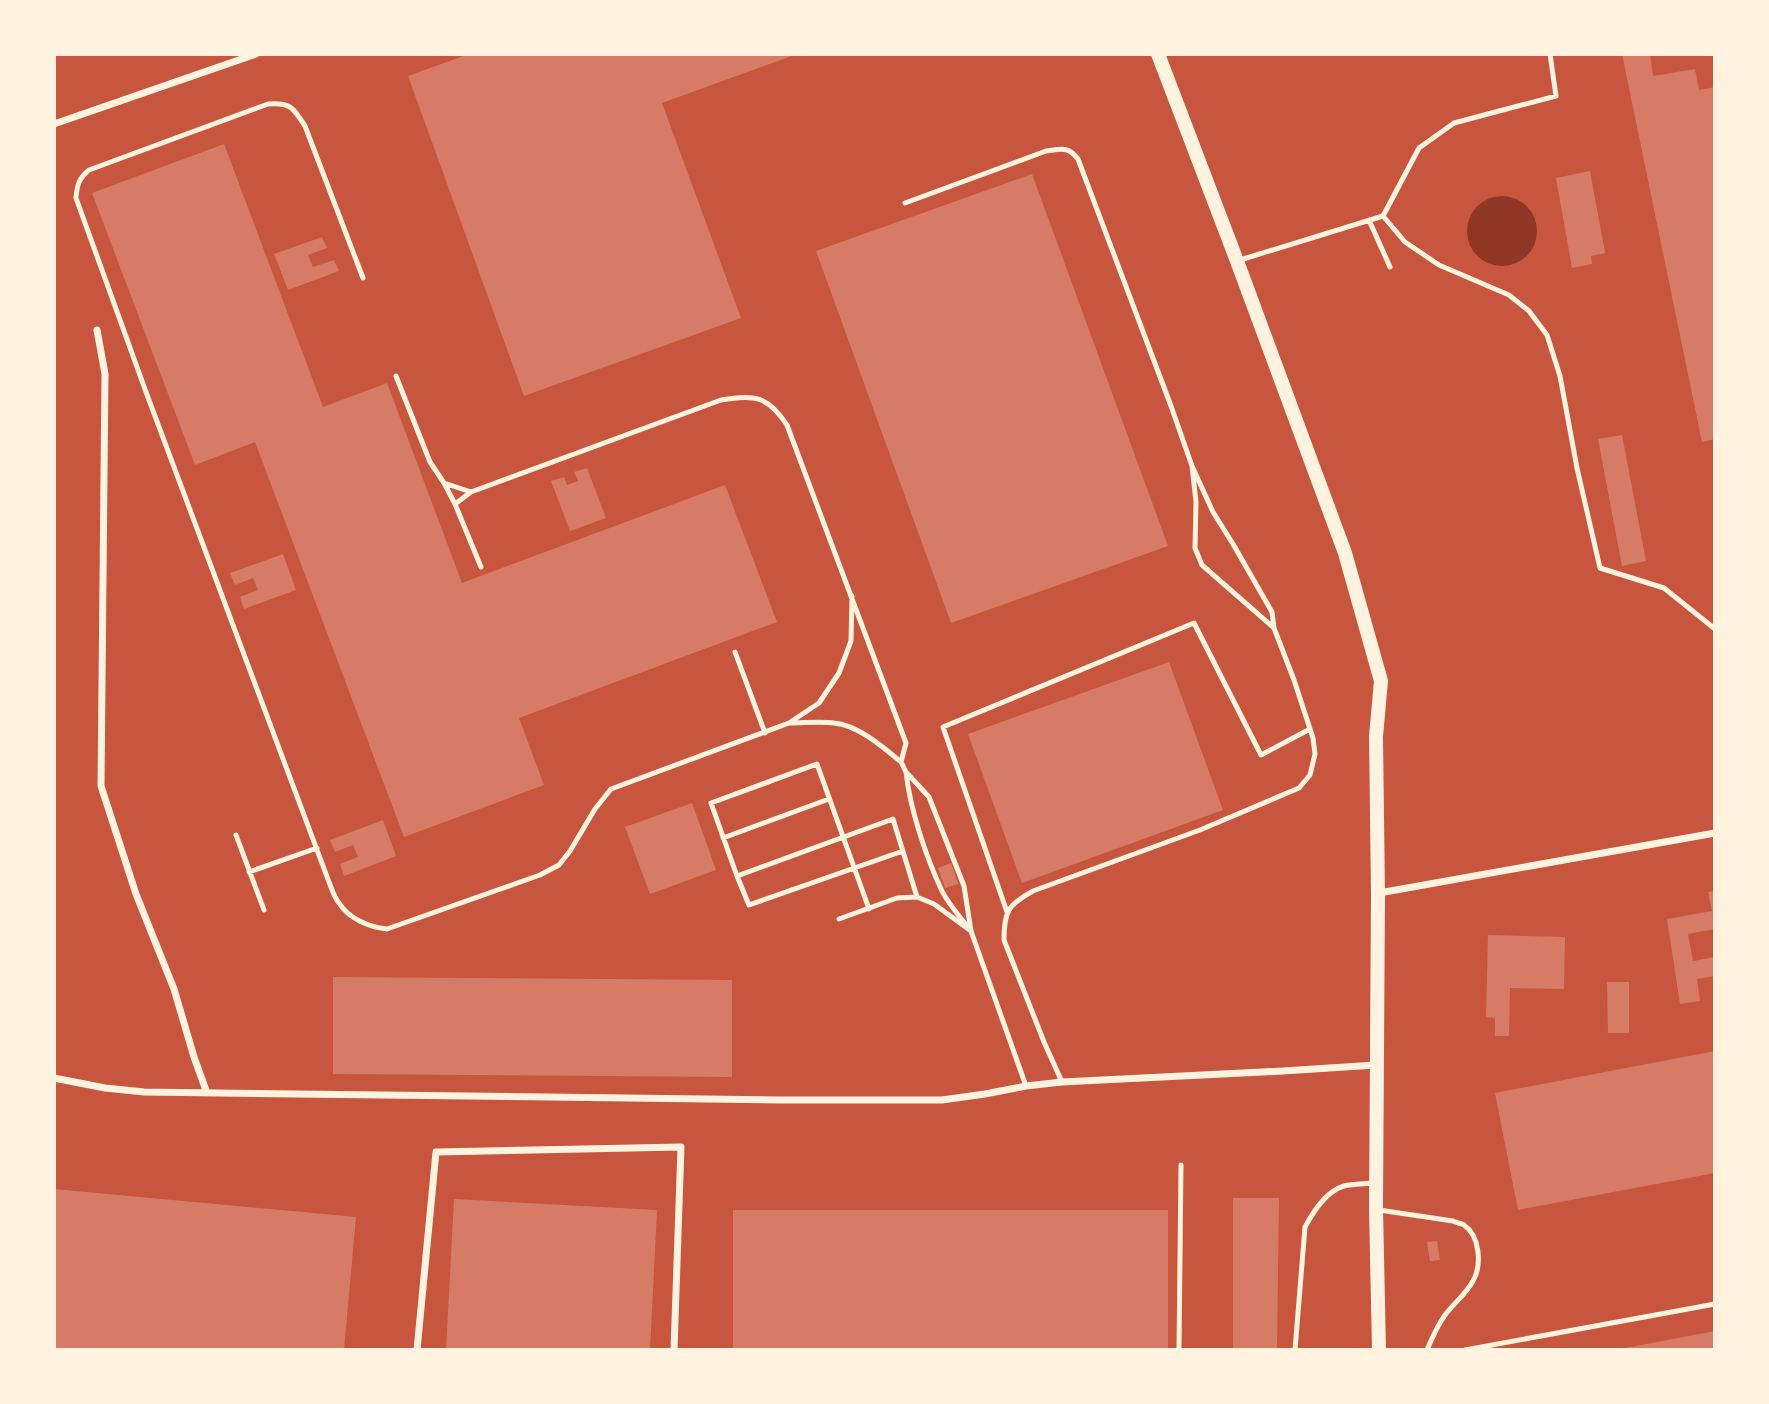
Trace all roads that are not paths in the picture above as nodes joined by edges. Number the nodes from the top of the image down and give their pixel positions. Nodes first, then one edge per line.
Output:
1 (256, 54) edge
2 (1158, 54) edge
3 (1550, 54) edge
4 (54, 124) edge
5 (905, 203) dead end
6 (1383, 216) junction
7 (1369, 220) junction
8 (1237, 261) junction
9 (1390, 267) dead end
10 (363, 278) dead end
11 (97, 330) dead end
12 (396, 376) dead end
13 (1192, 467) junction
14 (444, 483) junction
15 (471, 492) junction
16 (455, 504) junction
17 (481, 567) dead end
18 (852, 596) junction
19 (1274, 628) junction
20 (1715, 629) edge
21 (735, 652) dead end
22 (789, 723) junction
23 (1310, 729) junction
24 (765, 733) junction
25 (901, 762) junction
26 (906, 772) junction
27 (829, 799) junction
28 (1715, 833) edge
29 (236, 835) dead end
30 (843, 837) junction
31 (723, 838) junction
32 (317, 848) junction
33 (903, 851) junction
34 (854, 869) junction
35 (249, 872) junction
36 (737, 876) junction
37 (1378, 894) junction
38 (917, 897) junction
39 (869, 909) junction
40 (264, 910) dead end
41 (1007, 912) junction
42 (839, 919) dead end
43 (971, 931) junction
44 (1376, 1065) junction
45 (54, 1078) edge
46 (1062, 1082) junction
47 (1026, 1086) junction
48 (207, 1093) junction
49 (1181, 1165) dead end
50 (1377, 1182) junction
51 (1376, 1209) junction
52 (1715, 1304) edge
53 (417, 1350) edge
54 (674, 1350) edge
55 (1179, 1350) edge
56 (1295, 1350) edge
57 (1379, 1350) edge
58 (1427, 1350) edge
59 (1465, 1350) edge

1 - 4 street
2 - 8 main road
3 - 6 lane
5 - 13 lane
6 - 7 lane
6 - 20 lane
7 - 8 lane
7 - 9 lane
8 - 37 main road
10 - 32 lane
11 - 48 street
12 - 14 lane
13 - 19 lane
13 - 19 lane
14 - 15 lane
14 - 16 lane
15 - 16 lane
15 - 18 lane
16 - 17 lane
18 - 22 lane
18 - 25 lane
19 - 23 lane
21 - 24 lane
22 - 24 lane
22 - 25 lane
23 - 41 lane
23 - 41 lane
24 - 32 lane
25 - 26 lane
26 - 43 lane
26 - 43 lane
27 - 30 lane
27 - 31 lane
27 - 31 lane
28 - 37 street
29 - 35 lane
30 - 33 lane
30 - 34 lane
30 - 36 lane
31 - 36 lane
32 - 35 lane
33 - 34 lane
33 - 38 lane
34 - 36 lane
34 - 39 lane
35 - 40 lane
37 - 44 main road
38 - 39 lane
38 - 43 lane
39 - 42 lane
41 - 46 lane
43 - 47 lane
44 - 46 street
44 - 50 main road
45 - 48 street
46 - 47 street
47 - 48 street
49 - 55 lane
50 - 51 main road
50 - 56 lane
51 - 57 main road
51 - 58 lane
52 - 59 lane
53 - 54 street

